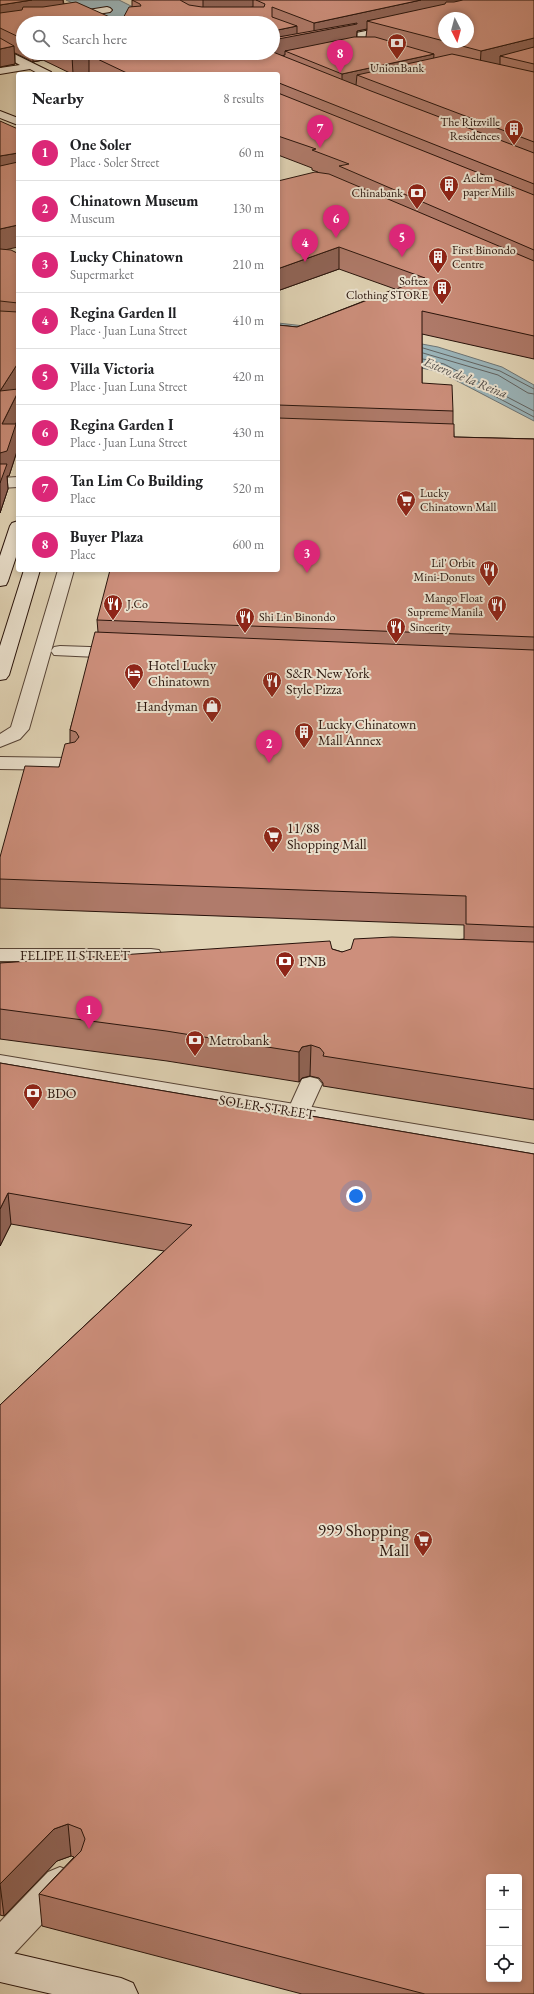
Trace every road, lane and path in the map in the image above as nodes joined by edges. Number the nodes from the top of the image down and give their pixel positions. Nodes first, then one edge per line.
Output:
1 (94, 3) dead end
2 (59, 6) edge
3 (82, 14) junction
4 (70, 16) edge
5 (85, 16) edge
6 (404, 26) edge
7 (296, 38) edge
8 (350, 38) junction
9 (314, 45) junction
10 (0, 50) edge
11 (280, 53) edge
12 (280, 55) edge
13 (16, 58) edge
14 (19, 60) edge
15 (170, 60) edge
16 (31, 66) junction
17 (180, 68) edge
18 (43, 72) edge
19 (127, 72) edge
20 (156, 72) edge
21 (1, 78) edge
22 (2, 116) edge
23 (16, 121) edge
24 (16, 482) edge
25 (0, 483) edge
26 (16, 532) edge
27 (31, 572) edge
28 (65, 572) edge
29 (0, 581) edge
30 (60, 651) dead end
31 (139, 654) edge
32 (0, 675) edge
33 (0, 741) edge
34 (0, 763) edge
35 (69, 764) edge
36 (0, 955) edge
37 (172, 955) edge
38 (0, 1062) edge
39 (310, 1084) dead end
40 (299, 1112) junction
41 (534, 1152) edge
42 (70, 1872) edge
43 (0, 1945) edge
44 (0, 1966) edge
45 (121, 1994) edge

1 - 3 street
2 - 3 street
3 - 4 street
3 - 5 street
6 - 8 street
7 - 9 street
8 - 9 street
8 - 12 street
9 - 11 street
10 - 13 street
14 - 16 street
15 - 19 street
16 - 18 street
16 - 21 street
17 - 20 street
22 - 23 street
24 - 25 street
26 - 29 street
27 - 32 street
28 - 33 street
30 - 31 street
34 - 35 street
36 - 37 street, FELIPE II STREET
38 - 40 street, SOLER STREET
39 - 40 street
40 - 41 street, SOLER STREET
42 - 43 street
44 - 45 street

